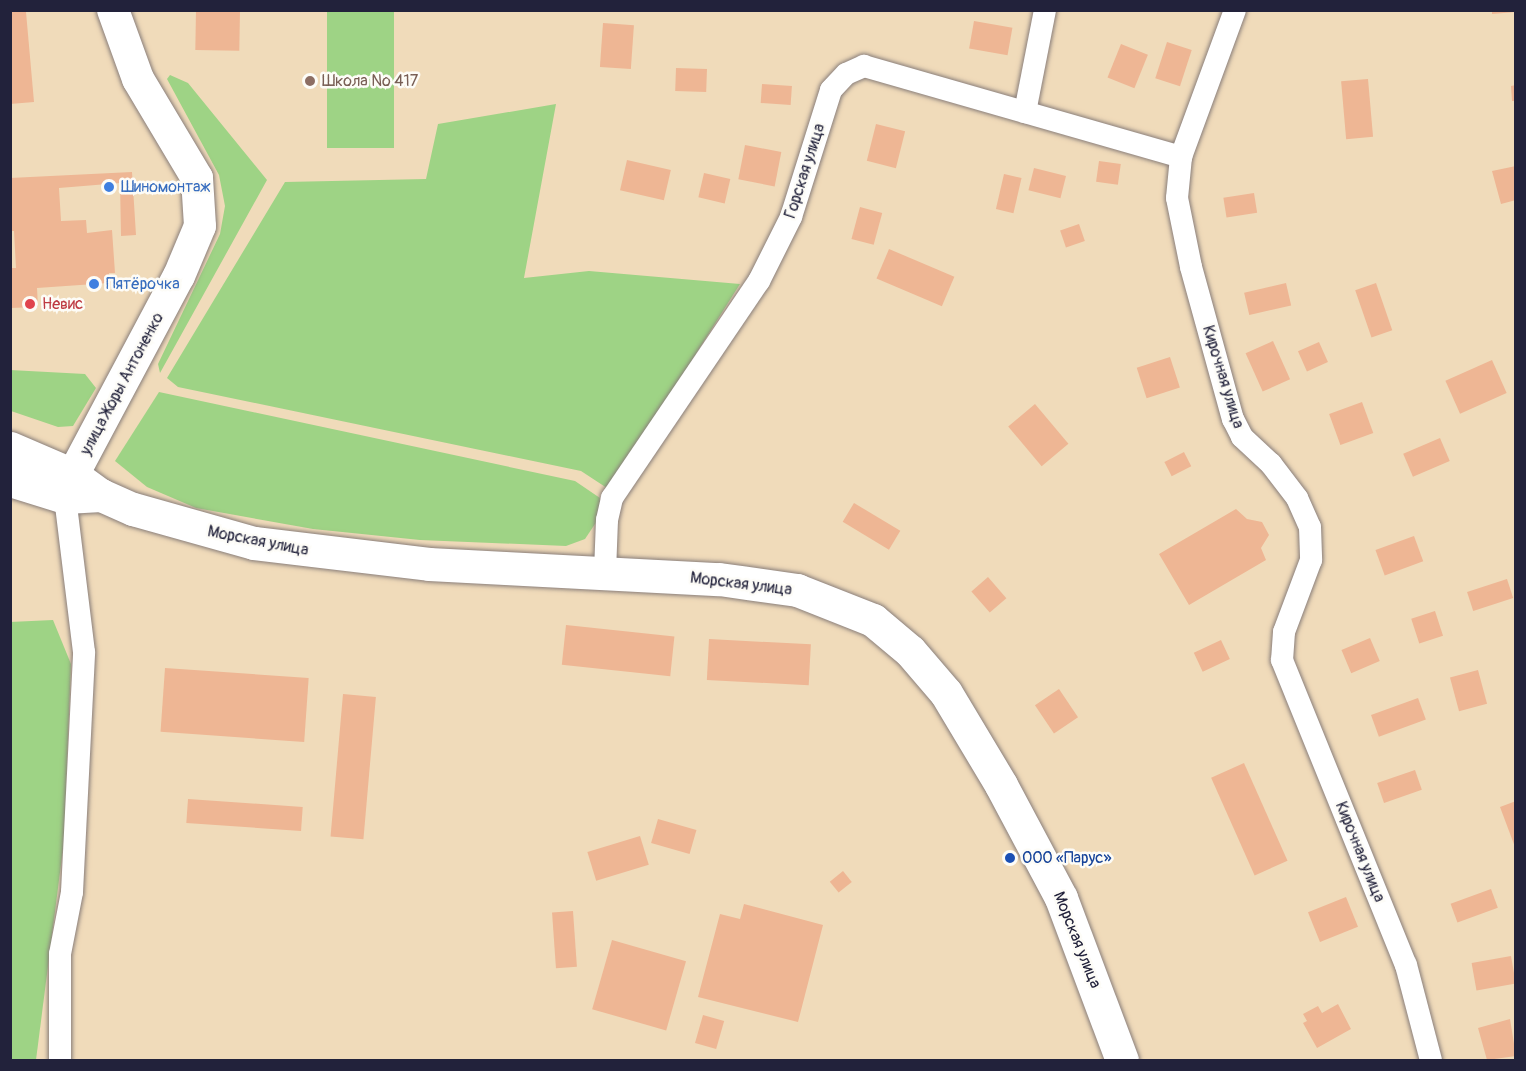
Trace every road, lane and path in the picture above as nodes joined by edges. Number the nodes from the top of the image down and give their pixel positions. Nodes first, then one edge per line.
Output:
1 (113, 10) edge
2 (1045, 10) edge
3 (1235, 10) edge
4 (1025, 112) junction
5 (1181, 157) junction
6 (10, 447) edge
7 (10, 480) edge
8 (69, 486) junction
9 (605, 572) junction
10 (60, 1060) edge
11 (1122, 1060) edge
12 (1431, 1060) edge

1 - 8 main road, улица Жоры Антоненко
2 - 4 street
3 - 5 street, Кирочная улица
4 - 5 street, Горская улица
4 - 9 street, Горская улица
5 - 12 street, Кирочная улица
6 - 8 main road, Морская улица
7 - 8 main road, Морская улица
8 - 9 main road, Морская улица
8 - 10 street
9 - 11 main road, Морская улица

